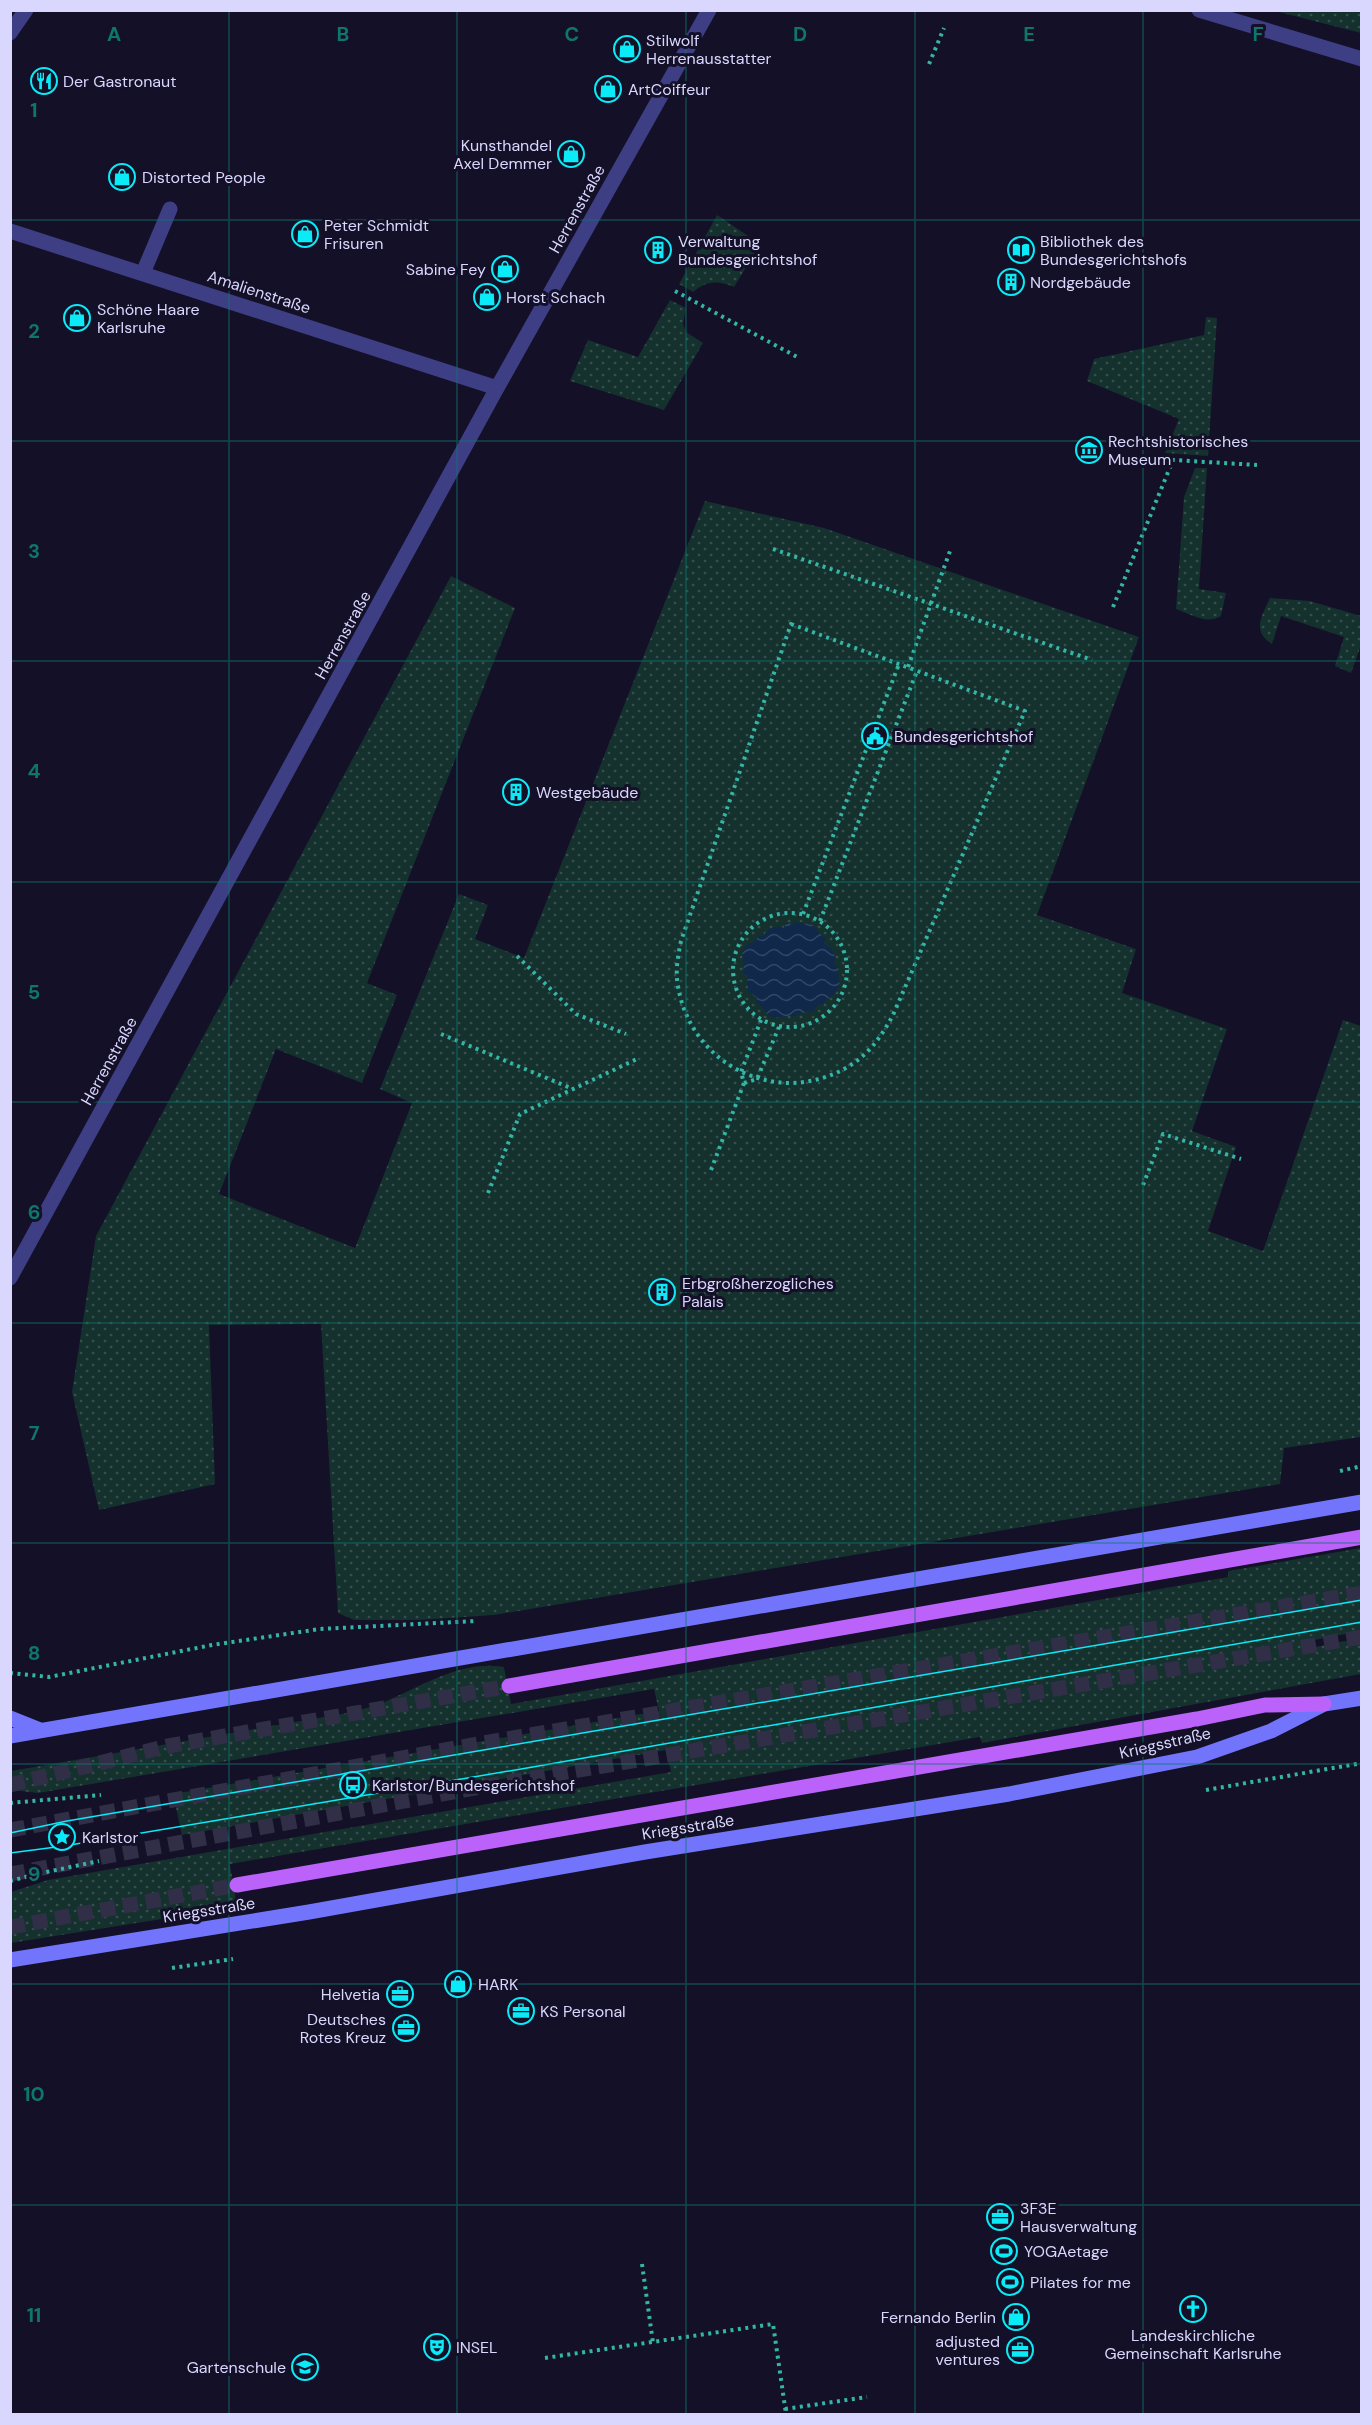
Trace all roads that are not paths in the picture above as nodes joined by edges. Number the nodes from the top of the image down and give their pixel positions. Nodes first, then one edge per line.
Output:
1 (26, 10) edge
2 (709, 10) edge
3 (1199, 10) edge
4 (10, 33) edge
5 (1362, 59) edge
6 (170, 208) dead end
7 (10, 231) edge
8 (142, 273) junction
9 (497, 388) junction
10 (10, 1278) edge
11 (1362, 1502) edge
12 (1362, 1537) edge
13 (509, 1686) tunnel mouth
14 (1362, 1698) edge
15 (1324, 1704) junction
16 (10, 1718) edge
17 (40, 1730) junction
18 (10, 1736) edge
19 (237, 1885) tunnel mouth
20 (10, 1960) edge

1 - 4 street
2 - 9 street, Herrenstraße
3 - 5 street
6 - 8 street
7 - 8 street, Amalienstraße
8 - 9 street, Amalienstraße
9 - 10 street, Herrenstraße
11 - 17 main road
12 - 13 main road
14 - 15 main road, Kriegsstraße
15 - 19 main road
15 - 20 main road, Kriegsstraße
16 - 17 main road
17 - 18 main road

